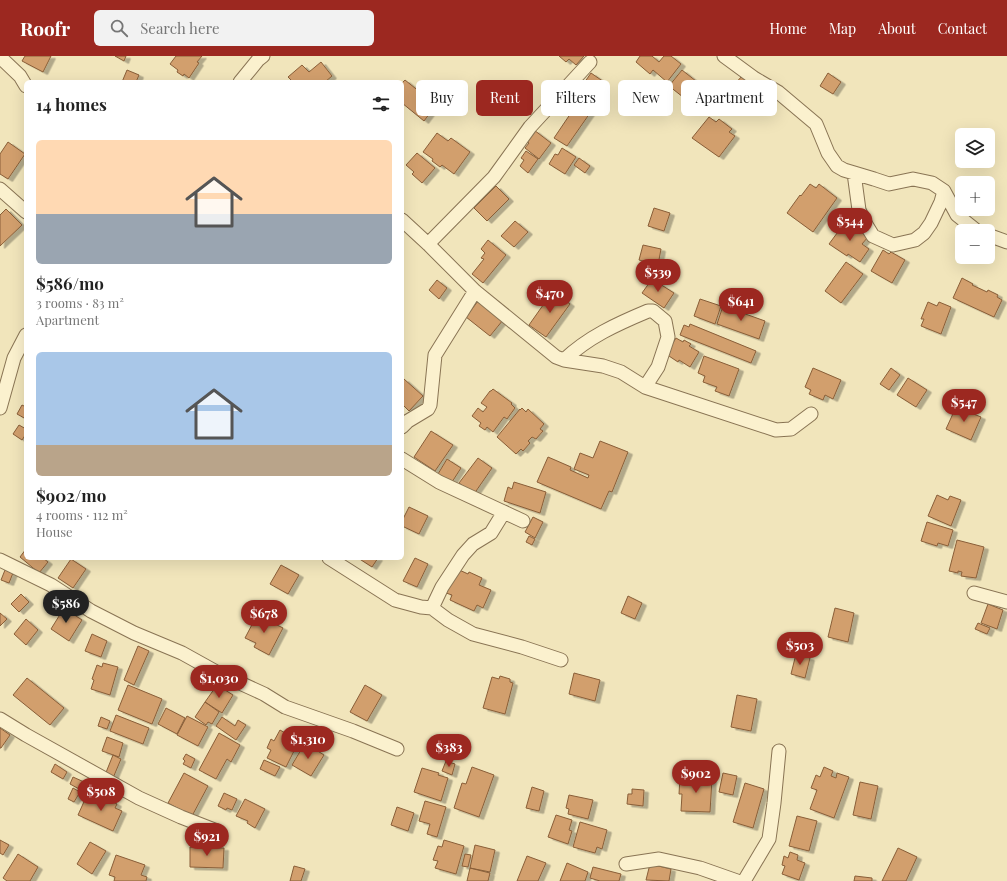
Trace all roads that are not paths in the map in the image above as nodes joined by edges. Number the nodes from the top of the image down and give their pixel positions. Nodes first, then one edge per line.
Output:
1 (724, 56) edge
2 (0, 57) edge
3 (257, 57) edge
4 (590, 62) dead end
5 (243, 80) edge
6 (24, 83) edge
7 (854, 173) junction
8 (0, 188) edge
9 (944, 190) junction
10 (24, 210) edge
11 (404, 222) edge
12 (968, 224) edge
13 (995, 238) edge
14 (1007, 242) edge
15 (428, 244) junction
16 (475, 291) junction
17 (24, 339) edge
18 (564, 360) junction
19 (645, 387) junction
20 (0, 408) edge
21 (811, 414) dead end
22 (404, 425) edge
23 (404, 460) edge
24 (504, 512) junction
25 (523, 521) dead end
26 (0, 560) edge
27 (332, 560) edge
28 (974, 592) dead end
29 (1007, 602) edge
30 (432, 608) junction
31 (561, 660) dead end
32 (0, 719) edge
33 (397, 749) dead end
34 (779, 751) dead end
35 (217, 831) dead end
36 (626, 864) dead end
37 (737, 881) edge
38 (744, 881) edge

1 - 7 street
2 - 6 street
3 - 5 street
4 - 15 street
7 - 9 street
7 - 9 street
8 - 10 street
9 - 12 street
11 - 15 street
13 - 14 street
15 - 16 street
16 - 18 street
16 - 22 street
17 - 20 street
18 - 19 street
18 - 19 street
19 - 21 street
23 - 24 street
24 - 25 street
24 - 30 street
26 - 33 street
27 - 30 street
28 - 29 street
30 - 31 street
32 - 35 street
34 - 38 street
36 - 37 street

